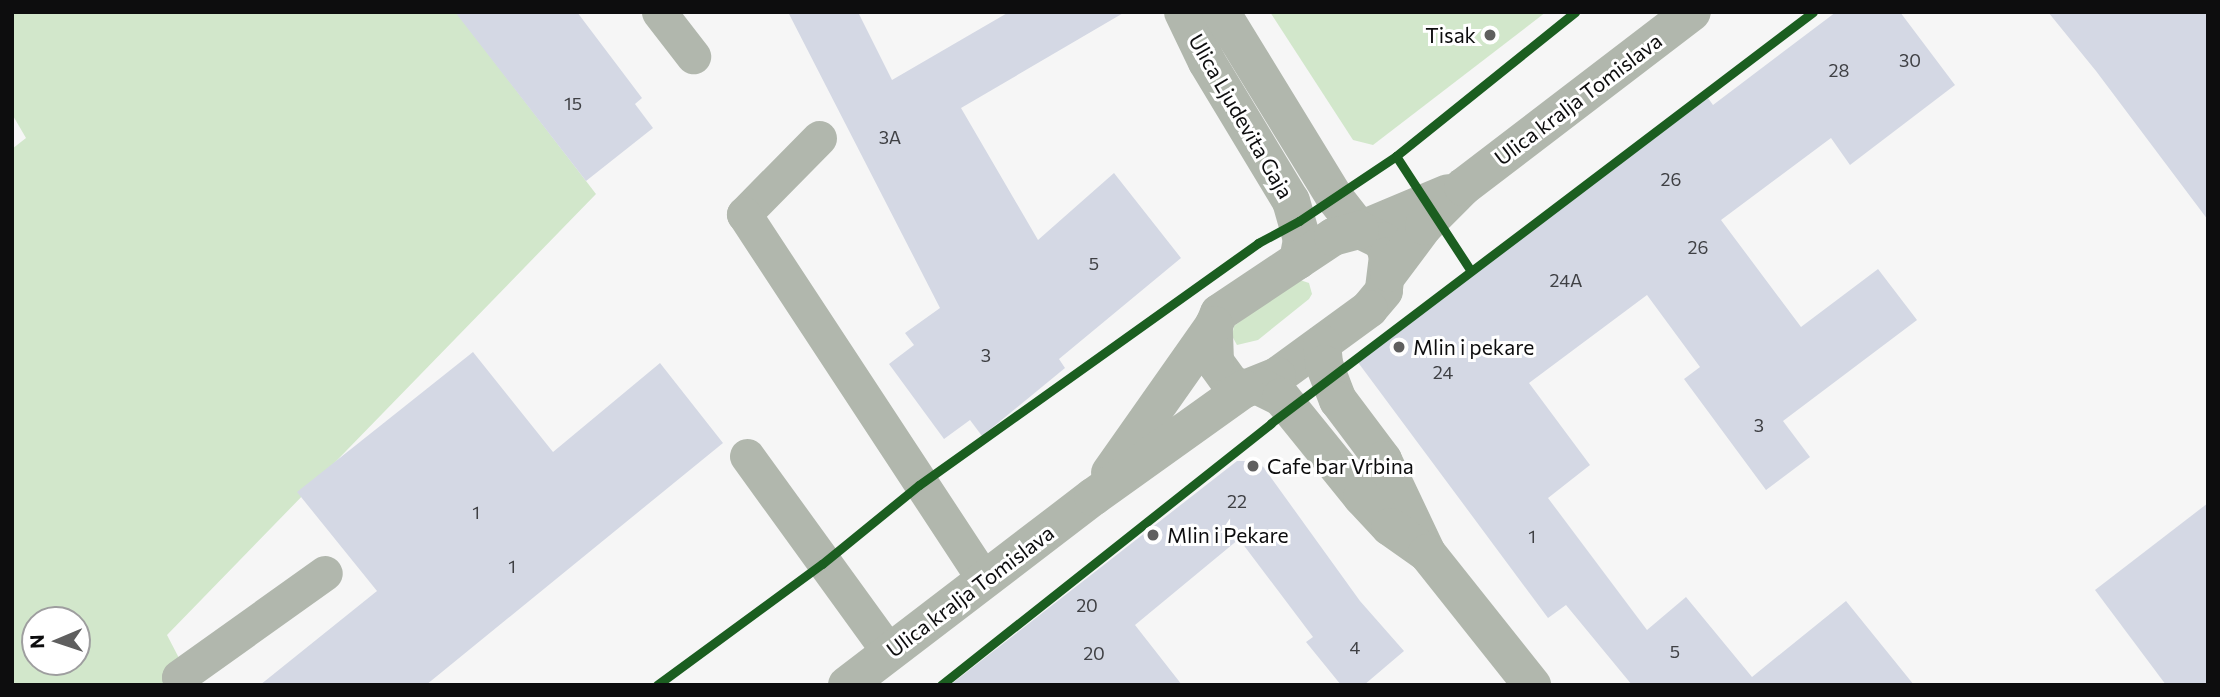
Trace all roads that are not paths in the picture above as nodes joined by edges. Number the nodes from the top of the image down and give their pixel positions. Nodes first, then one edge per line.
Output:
1 (659, 12) edge
2 (1183, 12) edge
3 (1221, 12) edge
4 (1692, 12) edge
5 (693, 57) dead end
6 (819, 138) dead end
7 (1463, 187) junction
8 (1360, 230) junction
9 (1298, 261) junction
10 (1389, 273) junction
11 (1214, 325) junction
12 (1322, 344) junction
13 (1251, 388) junction
14 (747, 456) dead end
15 (1093, 497) junction
16 (1427, 553) junction
17 (325, 573) dead end
18 (984, 580) junction
19 (889, 652) junction
20 (184, 685) edge
21 (847, 685) edge
22 (1532, 685) edge

1 - 5 lane
2 - 9 street, Ulica Ljudevita Gaja
3 - 8 street, Ulica Ljudevita Gaja
4 - 7 street, Ulica kralja Tomislava
6 - 18 lane
7 - 8 street, Ulica kralja Tomislava
7 - 10 street, Ulica kralja Tomislava
8 - 9 street, Ulica kralja Tomislava
8 - 10 street, Ulica Ljudevita Gaja
9 - 11 street, Ulica kralja Tomislava
10 - 12 street, Ulica kralja Tomislava
11 - 13 street
11 - 15 street, Ulica kralja Tomislava
12 - 13 street, Ulica kralja Tomislava
12 - 16 street
13 - 15 street, Ulica kralja Tomislava
13 - 16 street
14 - 19 lane
15 - 18 street, Ulica kralja Tomislava
16 - 22 street
17 - 20 lane
18 - 19 street, Ulica kralja Tomislava
19 - 21 street, Ulica kralja Tomislava

